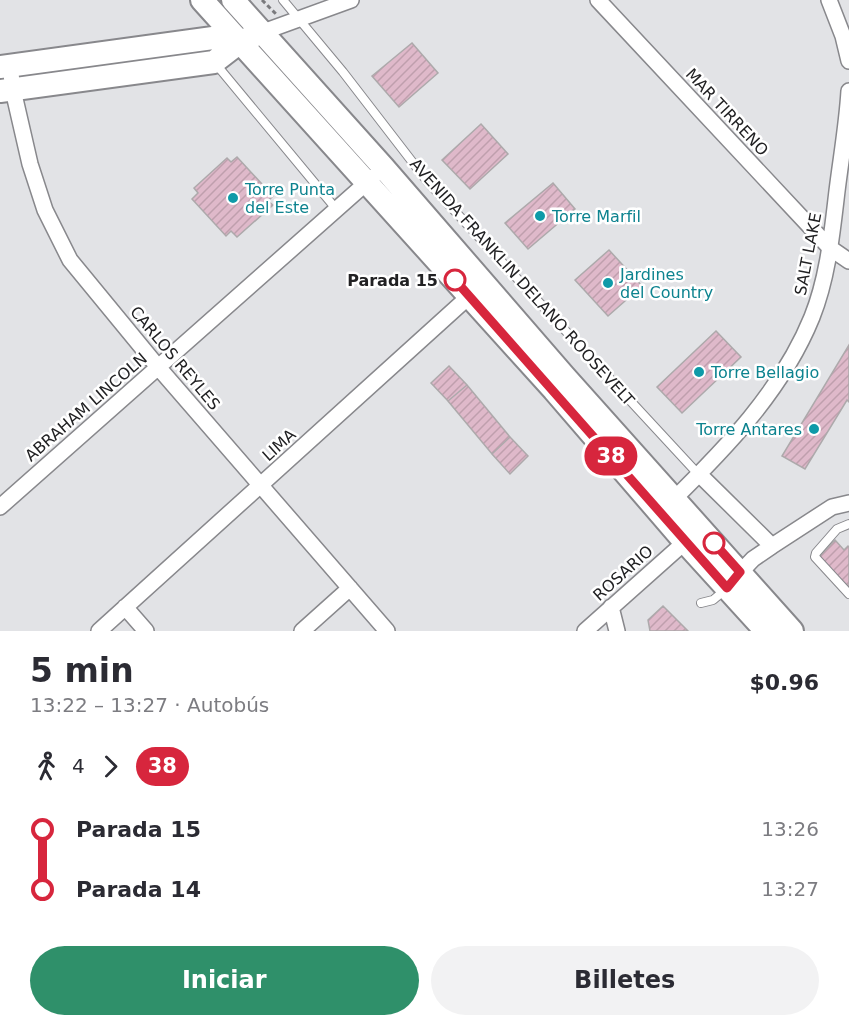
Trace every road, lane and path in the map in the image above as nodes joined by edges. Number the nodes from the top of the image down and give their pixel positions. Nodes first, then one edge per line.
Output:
1 (202, 0) edge
2 (233, 0) edge
3 (283, 0) edge
4 (351, 0) edge
5 (598, 0) edge
6 (829, 0) edge
7 (300, 19) junction
8 (263, 32) junction
9 (240, 42) junction
10 (214, 62) junction
11 (849, 62) edge
12 (5, 67) edge
13 (6, 90) edge
14 (849, 91) edge
15 (375, 175) junction
16 (337, 210) junction
17 (830, 248) junction
18 (849, 261) edge
19 (476, 290) junction
20 (158, 367) junction
21 (699, 476) junction
22 (260, 486) junction
23 (849, 503) edge
24 (667, 505) junction
25 (0, 507) edge
26 (847, 528) edge
27 (685, 542) junction
28 (772, 546) junction
29 (733, 580) junction
30 (350, 588) junction
31 (849, 594) edge
32 (701, 603) dead end
33 (125, 608) junction
34 (611, 608) junction
35 (99, 631) edge
36 (146, 631) edge
37 (302, 631) edge
38 (387, 631) edge
39 (585, 631) edge
40 (617, 631) edge
41 (766, 631) edge
42 (792, 631) edge

1 - 9 main road, AVENIDA FRANKLIN DELANO ROOSEVELT
2 - 8 main road, AVENIDA FRANKLIN DELANO ROOSEVELT
3 - 7 lane, AVENIDA FRANKLIN DELANO ROOSEVELT
4 - 7 street
5 - 17 street, MAR TIRRENO
6 - 11 street
7 - 8 street
7 - 21 lane, AVENIDA FRANKLIN DELANO ROOSEVELT
8 - 9 main road
8 - 15 main road, AVENIDA FRANKLIN DELANO ROOSEVELT
9 - 10 main road
9 - 12 main road
9 - 15 main road, AVENIDA FRANKLIN DELANO ROOSEVELT
10 - 13 main road
10 - 16 lane
12 - 13 street, CARLOS REYLES
13 - 20 street, CARLOS REYLES
14 - 17 street, SALT LAKE
15 - 16 street, ABRAHAM LINCOLN
15 - 19 main road, AVENIDA FRANKLIN DELANO ROOSEVELT
16 - 20 street, ABRAHAM LINCOLN
17 - 18 street, MAR TIRRENO
17 - 21 street, SALT LAKE
19 - 22 street, LIMA
19 - 24 main road, AVENIDA FRANKLIN DELANO ROOSEVELT
20 - 22 street, CARLOS REYLES
20 - 25 street, ABRAHAM LINCOLN
21 - 24 street, SALT LAKE
21 - 28 street
22 - 30 street, CARLOS REYLES
22 - 33 street, LIMA
23 - 28 street
24 - 27 main road, AVENIDA FRANKLIN DELANO ROOSEVELT
24 - 29 main road, AVENIDA FRANKLIN DELANO ROOSEVELT
26 - 31 lane
27 - 29 main road, AVENIDA FRANKLIN DELANO ROOSEVELT
27 - 34 street, ROSARIO
28 - 29 street
29 - 32 lane
29 - 41 main road, AVENIDA FRANKLIN DELANO ROOSEVELT
29 - 42 main road, AVENIDA FRANKLIN DELANO ROOSEVELT
30 - 37 street
30 - 38 street, CARLOS REYLES
33 - 35 street, LIMA
33 - 36 street
34 - 39 street, ROSARIO
34 - 40 street

